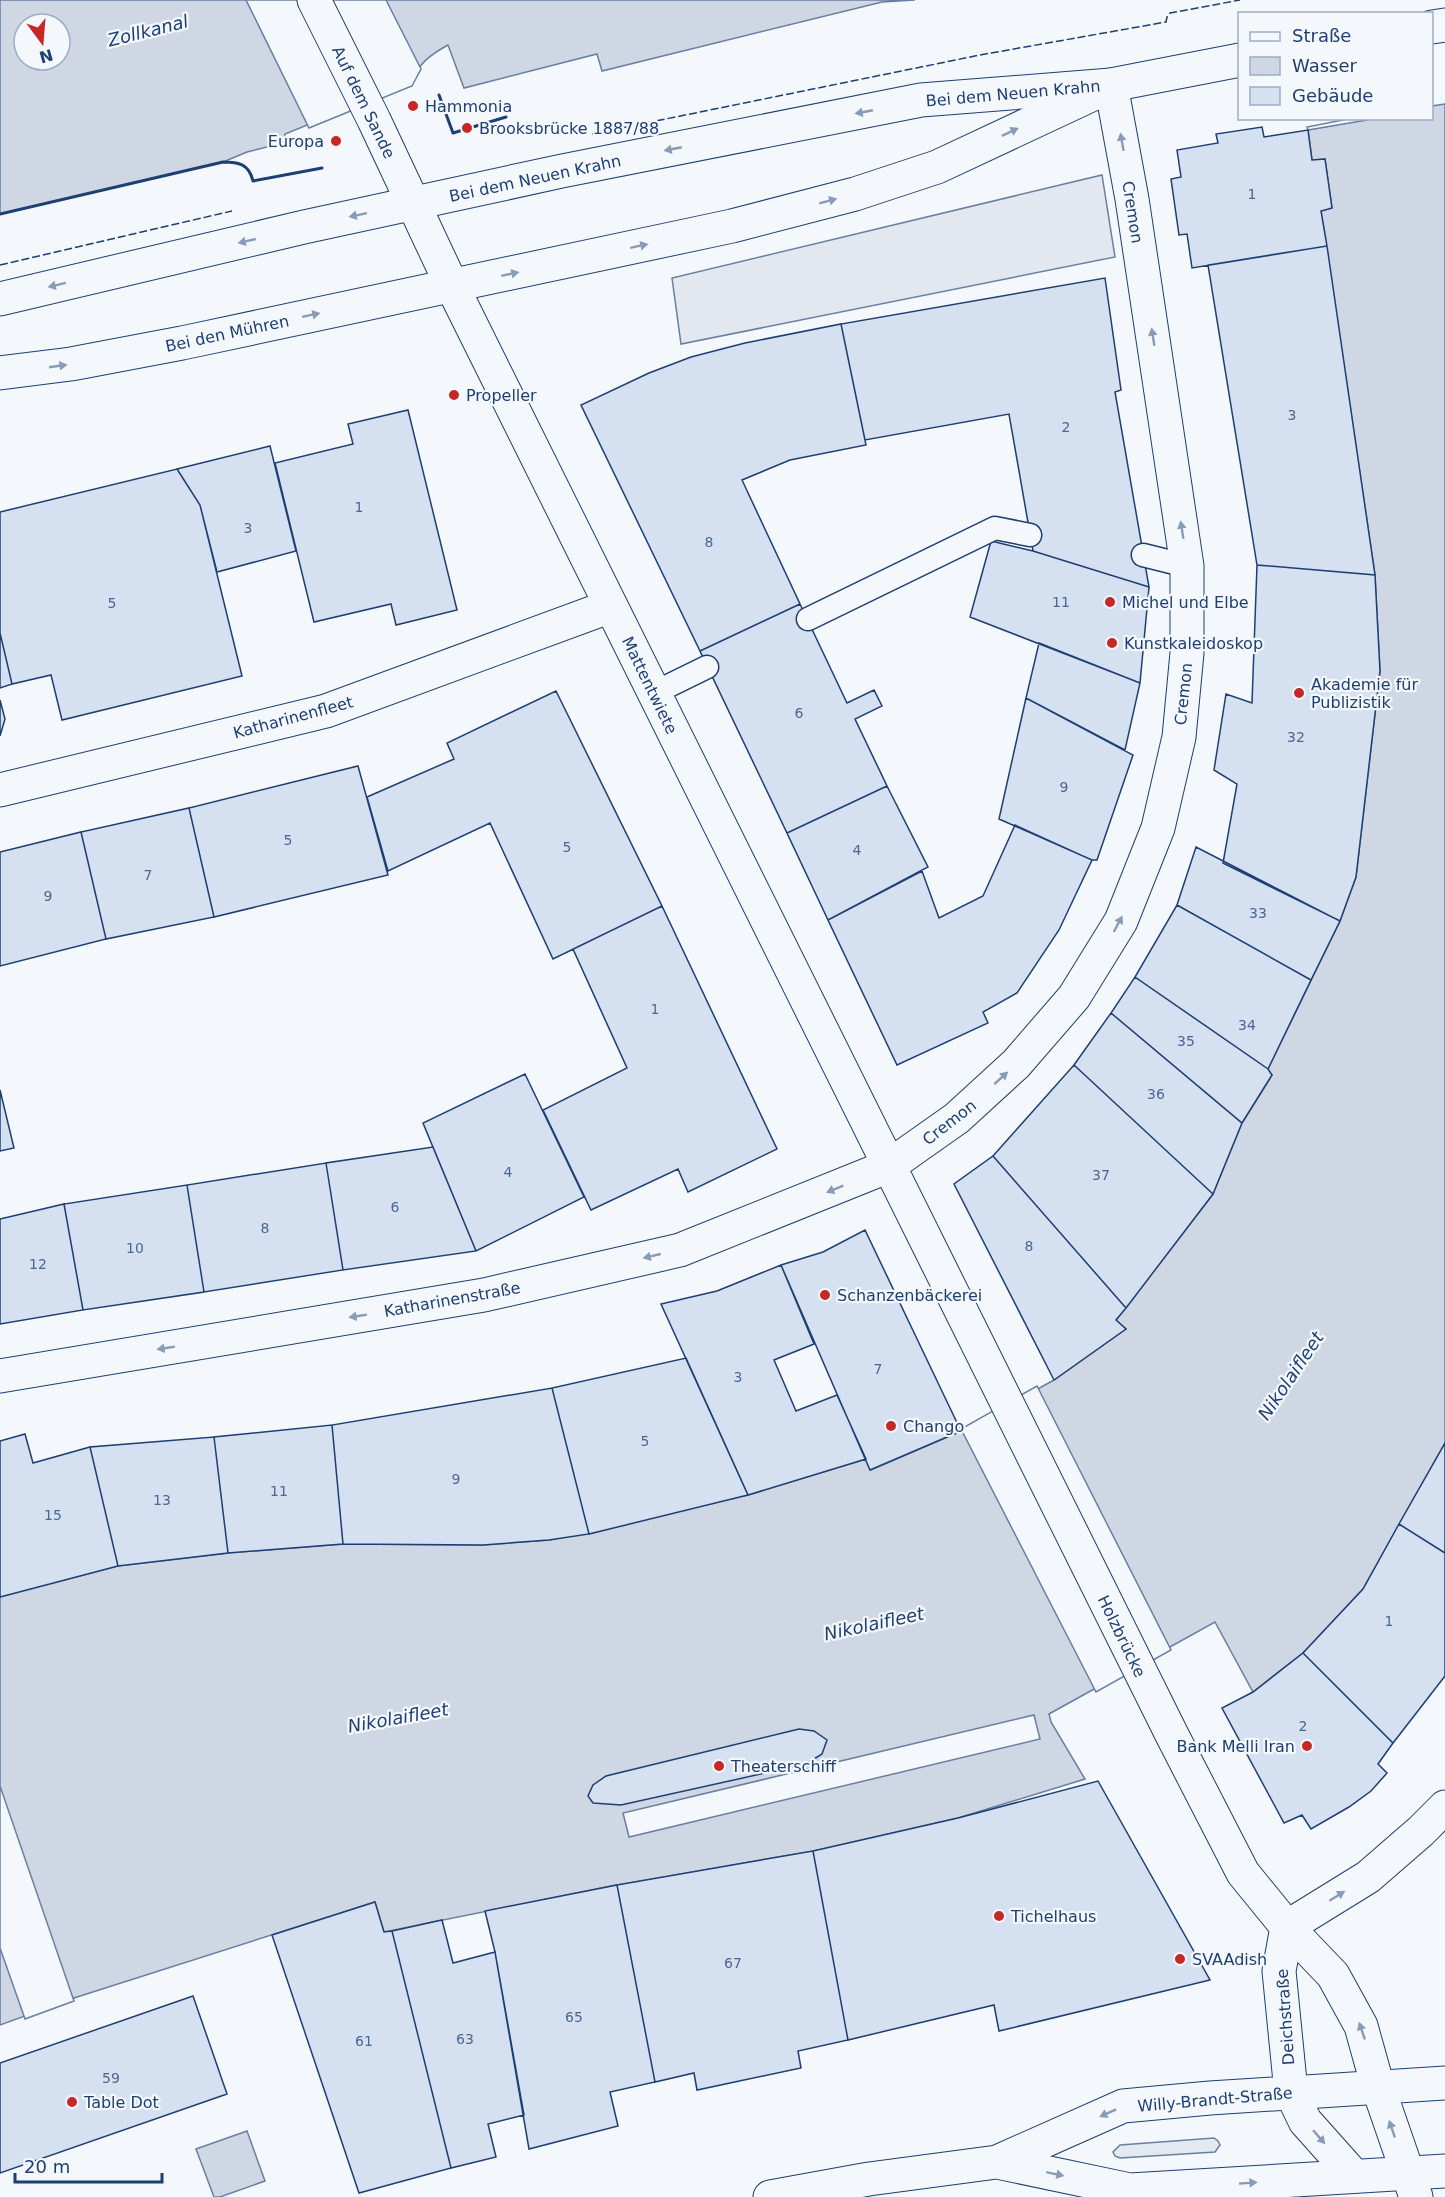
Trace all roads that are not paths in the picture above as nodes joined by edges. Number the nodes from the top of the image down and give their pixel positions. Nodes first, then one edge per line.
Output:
1 (314, 0) edge
2 (1238, 60) edge
3 (1111, 85) junction
4 (412, 204) junction
5 (452, 286) junction
6 (0, 299) edge
7 (0, 373) edge
8 (1030, 535) dead end
9 (1143, 555) dead end
10 (1187, 566) junction
11 (611, 606) junction
12 (808, 619) dead end
13 (707, 667) dead end
14 (654, 693) junction
15 (0, 790) edge
16 (889, 1166) junction
17 (0, 1376) edge
18 (1445, 1807) edge
19 (1287, 1927) junction
20 (1445, 2083) edge
21 (1378, 2087) junction
22 (1291, 2092) junction
23 (997, 2162) junction
24 (1445, 2171) edge
25 (1354, 2176) junction
26 (1411, 2184) edge
27 (770, 2197) edge

1 - 4 street, Auf dem Sande
2 - 3 street
3 -> 4 street, Bei dem Neuen Krahn
5 -> 3 street, Bei dem Neuen Krahn
10 -> 3 street, Cremon
4 - 5 street, Mattentwiete
4 -> 6 street
7 -> 5 street, Bei den Mühren
5 - 11 street, Mattentwiete
8 - 12 lane
9 - 10 lane
16 -> 10 street, Cremon
11 - 14 street, Mattentwiete
11 - 15 street, Katharinenfleet
13 - 14 lane
14 - 16 street, Mattentwiete
16 -> 17 street, Katharinenstraße
16 - 19 street, Holzbrücke
19 -> 18 street
21 -> 19 street, Holzbrücke
19 - 22 street, Deichstraße
20 - 21 street, Willy-Brandt-Straße
21 - 22 street, Willy-Brandt-Straße
26 -> 21 street, Holzbrücke
22 -> 23 street, Willy-Brandt-Straße
22 -> 25 street, Deichstraße
23 -> 25 street, Willy-Brandt-Straße
23 - 27 street, Willy-Brandt-Straße
24 - 26 street, Willy-Brandt-Straße
25 - 26 street, Willy-Brandt-Straße

